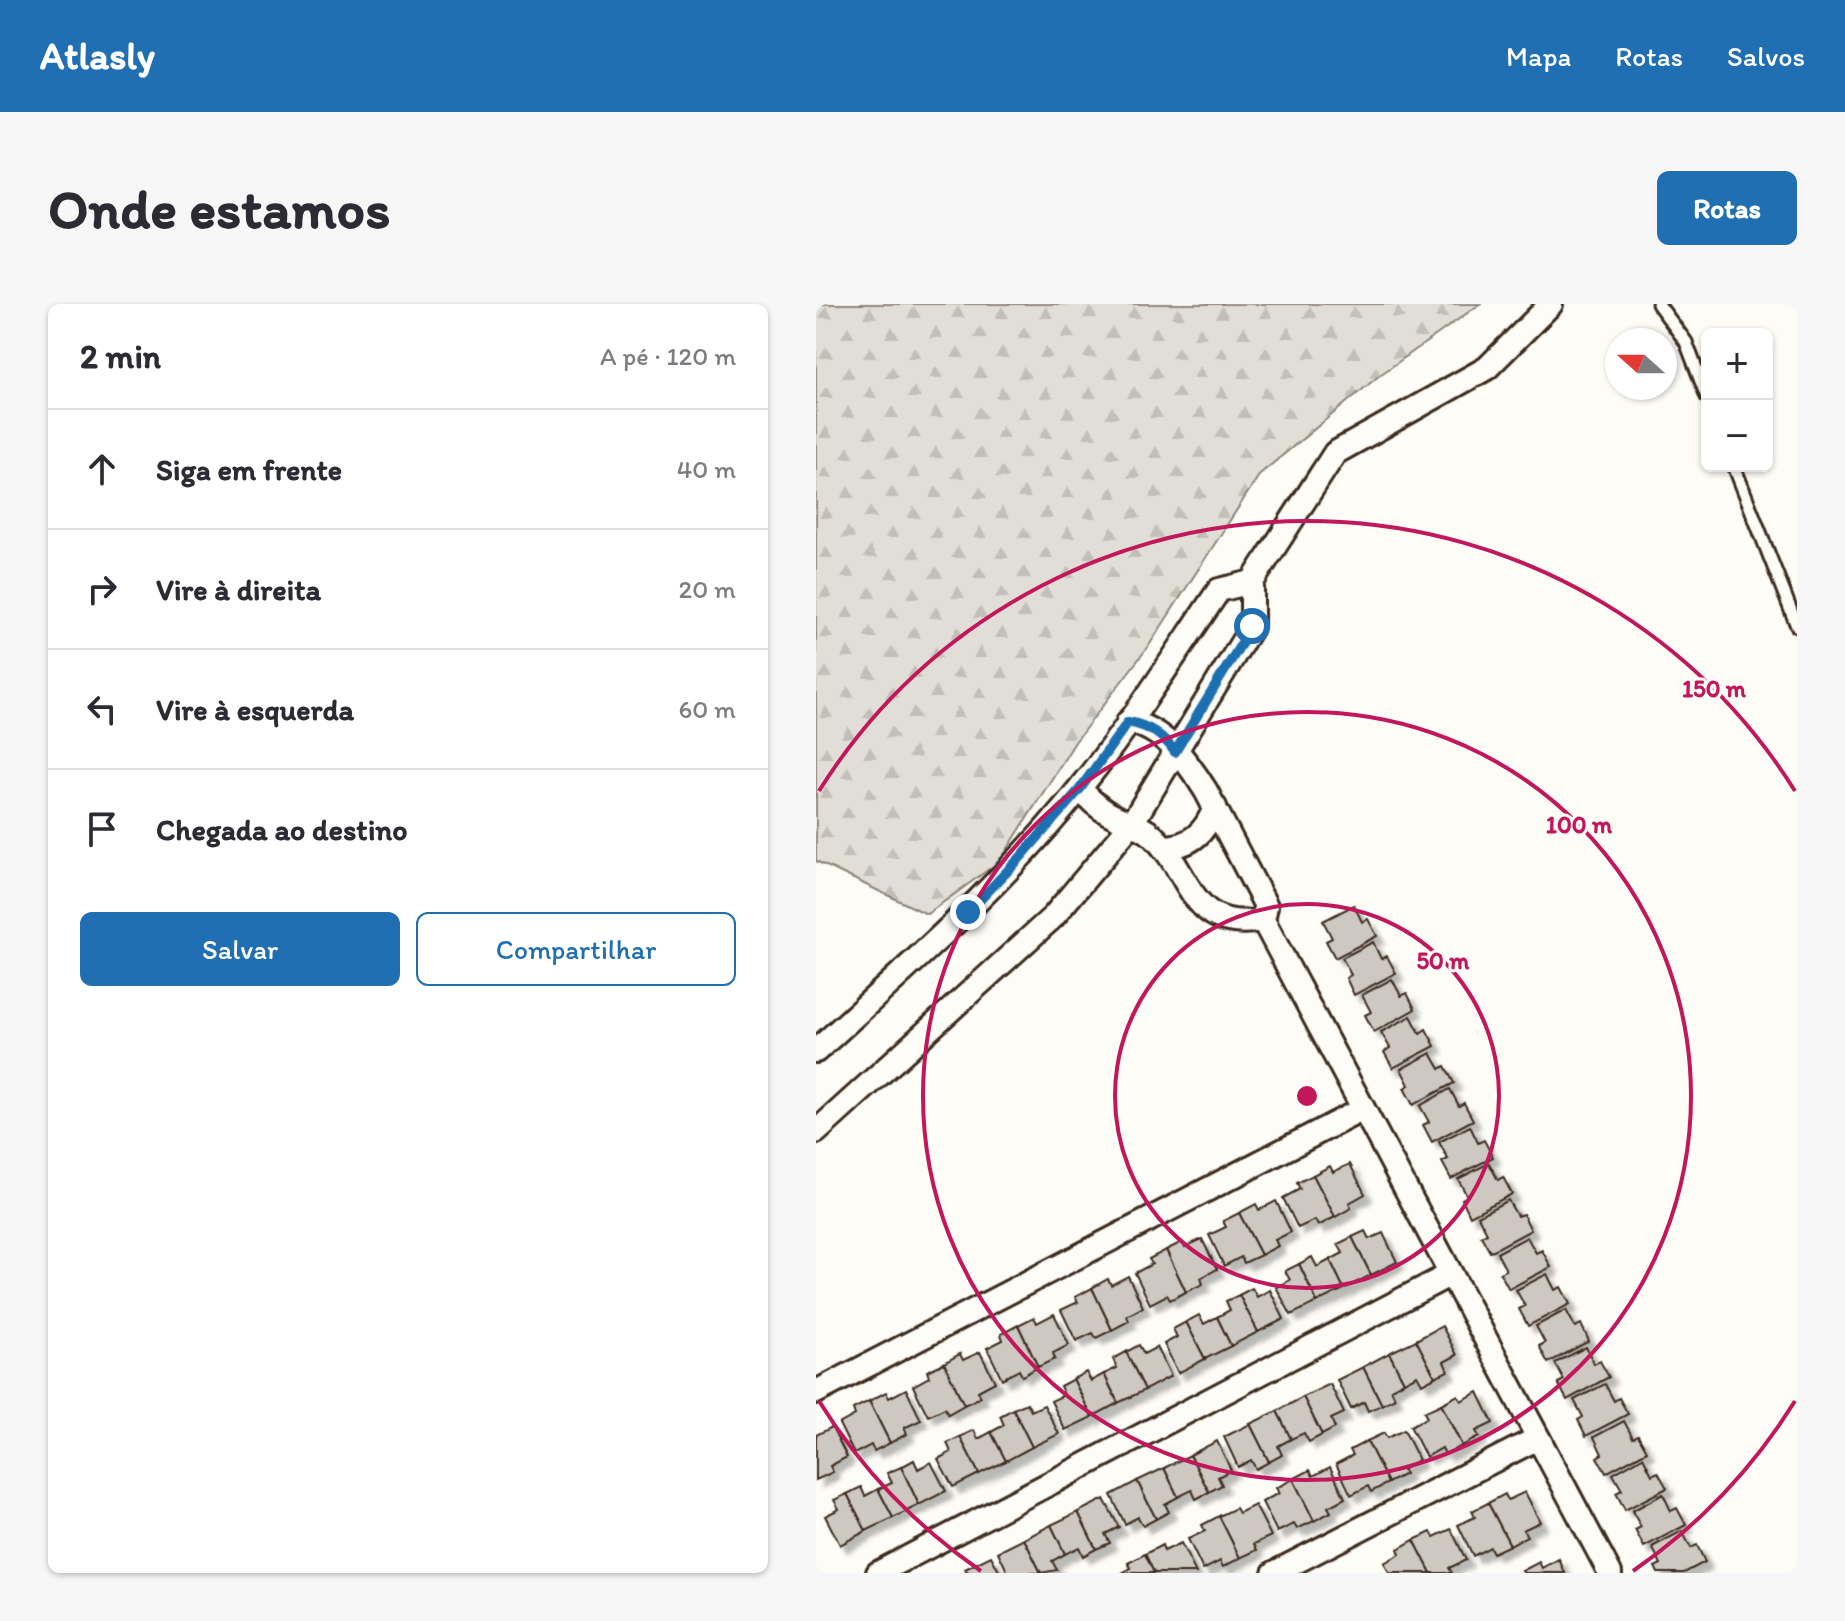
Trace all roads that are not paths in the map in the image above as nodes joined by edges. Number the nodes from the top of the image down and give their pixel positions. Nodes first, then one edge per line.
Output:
1 (1551, 304) edge
2 (1658, 304) edge
3 (1701, 381) edge
4 (1736, 472) edge
5 (1252, 582) junction
6 (1797, 626) edge
7 (1128, 722) junction
8 (1175, 752) junction
9 (1080, 789) junction
10 (1215, 807) junction
11 (1132, 823) junction
12 (1163, 847) junction
13 (1263, 920) junction
14 (816, 1051) edge
15 (1363, 1109) junction
16 (816, 1132) edge
17 (1451, 1274) junction
18 (816, 1392) edge
19 (1538, 1438) junction
20 (878, 1573) edge
21 (1274, 1573) edge
22 (1610, 1573) edge

1 - 5 street
2 - 3 lane
4 - 6 lane
5 - 7 street
5 - 8 street
7 - 8 street
7 - 9 street
8 - 10 street
8 - 11 street
9 - 11 street
9 - 14 street
10 - 12 street
10 - 13 street
11 - 12 street
11 - 16 street
12 - 13 street
13 - 15 street
15 - 17 street
15 - 18 street
17 - 19 street
17 - 20 street
19 - 21 street
19 - 22 street

